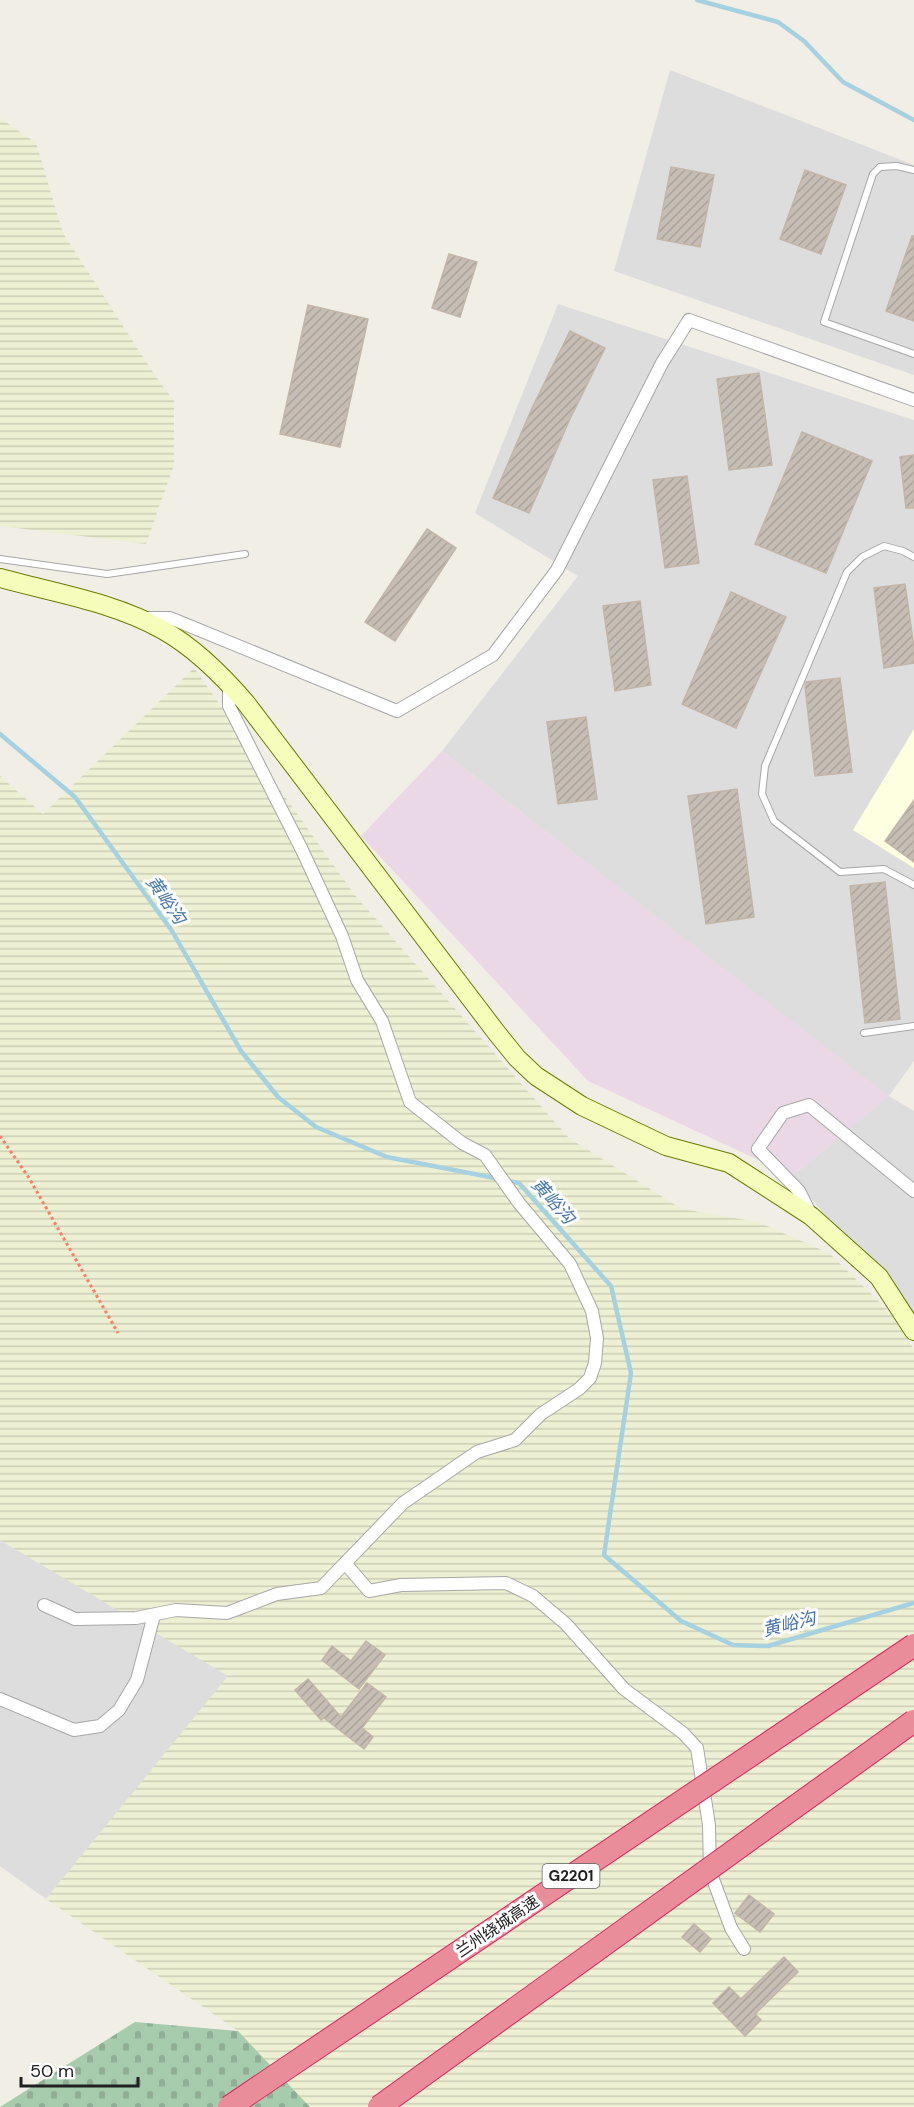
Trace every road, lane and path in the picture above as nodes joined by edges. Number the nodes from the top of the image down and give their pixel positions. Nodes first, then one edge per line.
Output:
1 (914, 170) edge
2 (914, 354) edge
3 (914, 400) edge
4 (245, 554) dead end
5 (914, 557) edge
6 (0, 559) edge
7 (0, 578) edge
8 (138, 618) junction
9 (229, 683) junction
10 (914, 885) edge
11 (914, 1026) edge
12 (864, 1033) dead end
13 (0, 1136) edge
14 (914, 1191) edge
15 (811, 1216) junction
16 (914, 1331) edge
17 (118, 1334) dead end
18 (345, 1563) junction
19 (44, 1605) dead end
20 (154, 1615) junction
21 (914, 1644) edge
22 (0, 1699) edge
23 (914, 1721) edge
24 (744, 1949) dead end
25 (229, 2107) edge
26 (379, 2107) edge

1 - 2 lane
3 - 8 street
4 - 6 lane
5 - 10 lane
7 - 8 main road
8 - 9 main road
9 - 15 main road
9 - 18 street
11 - 12 lane
13 - 17 path
14 - 15 street
15 - 16 main road
18 - 20 street
18 - 24 street
19 - 20 street
20 - 22 street
21 - 25 highway, 兰州绕城高速 / G2201, bridge
23 - 26 highway, bridge

